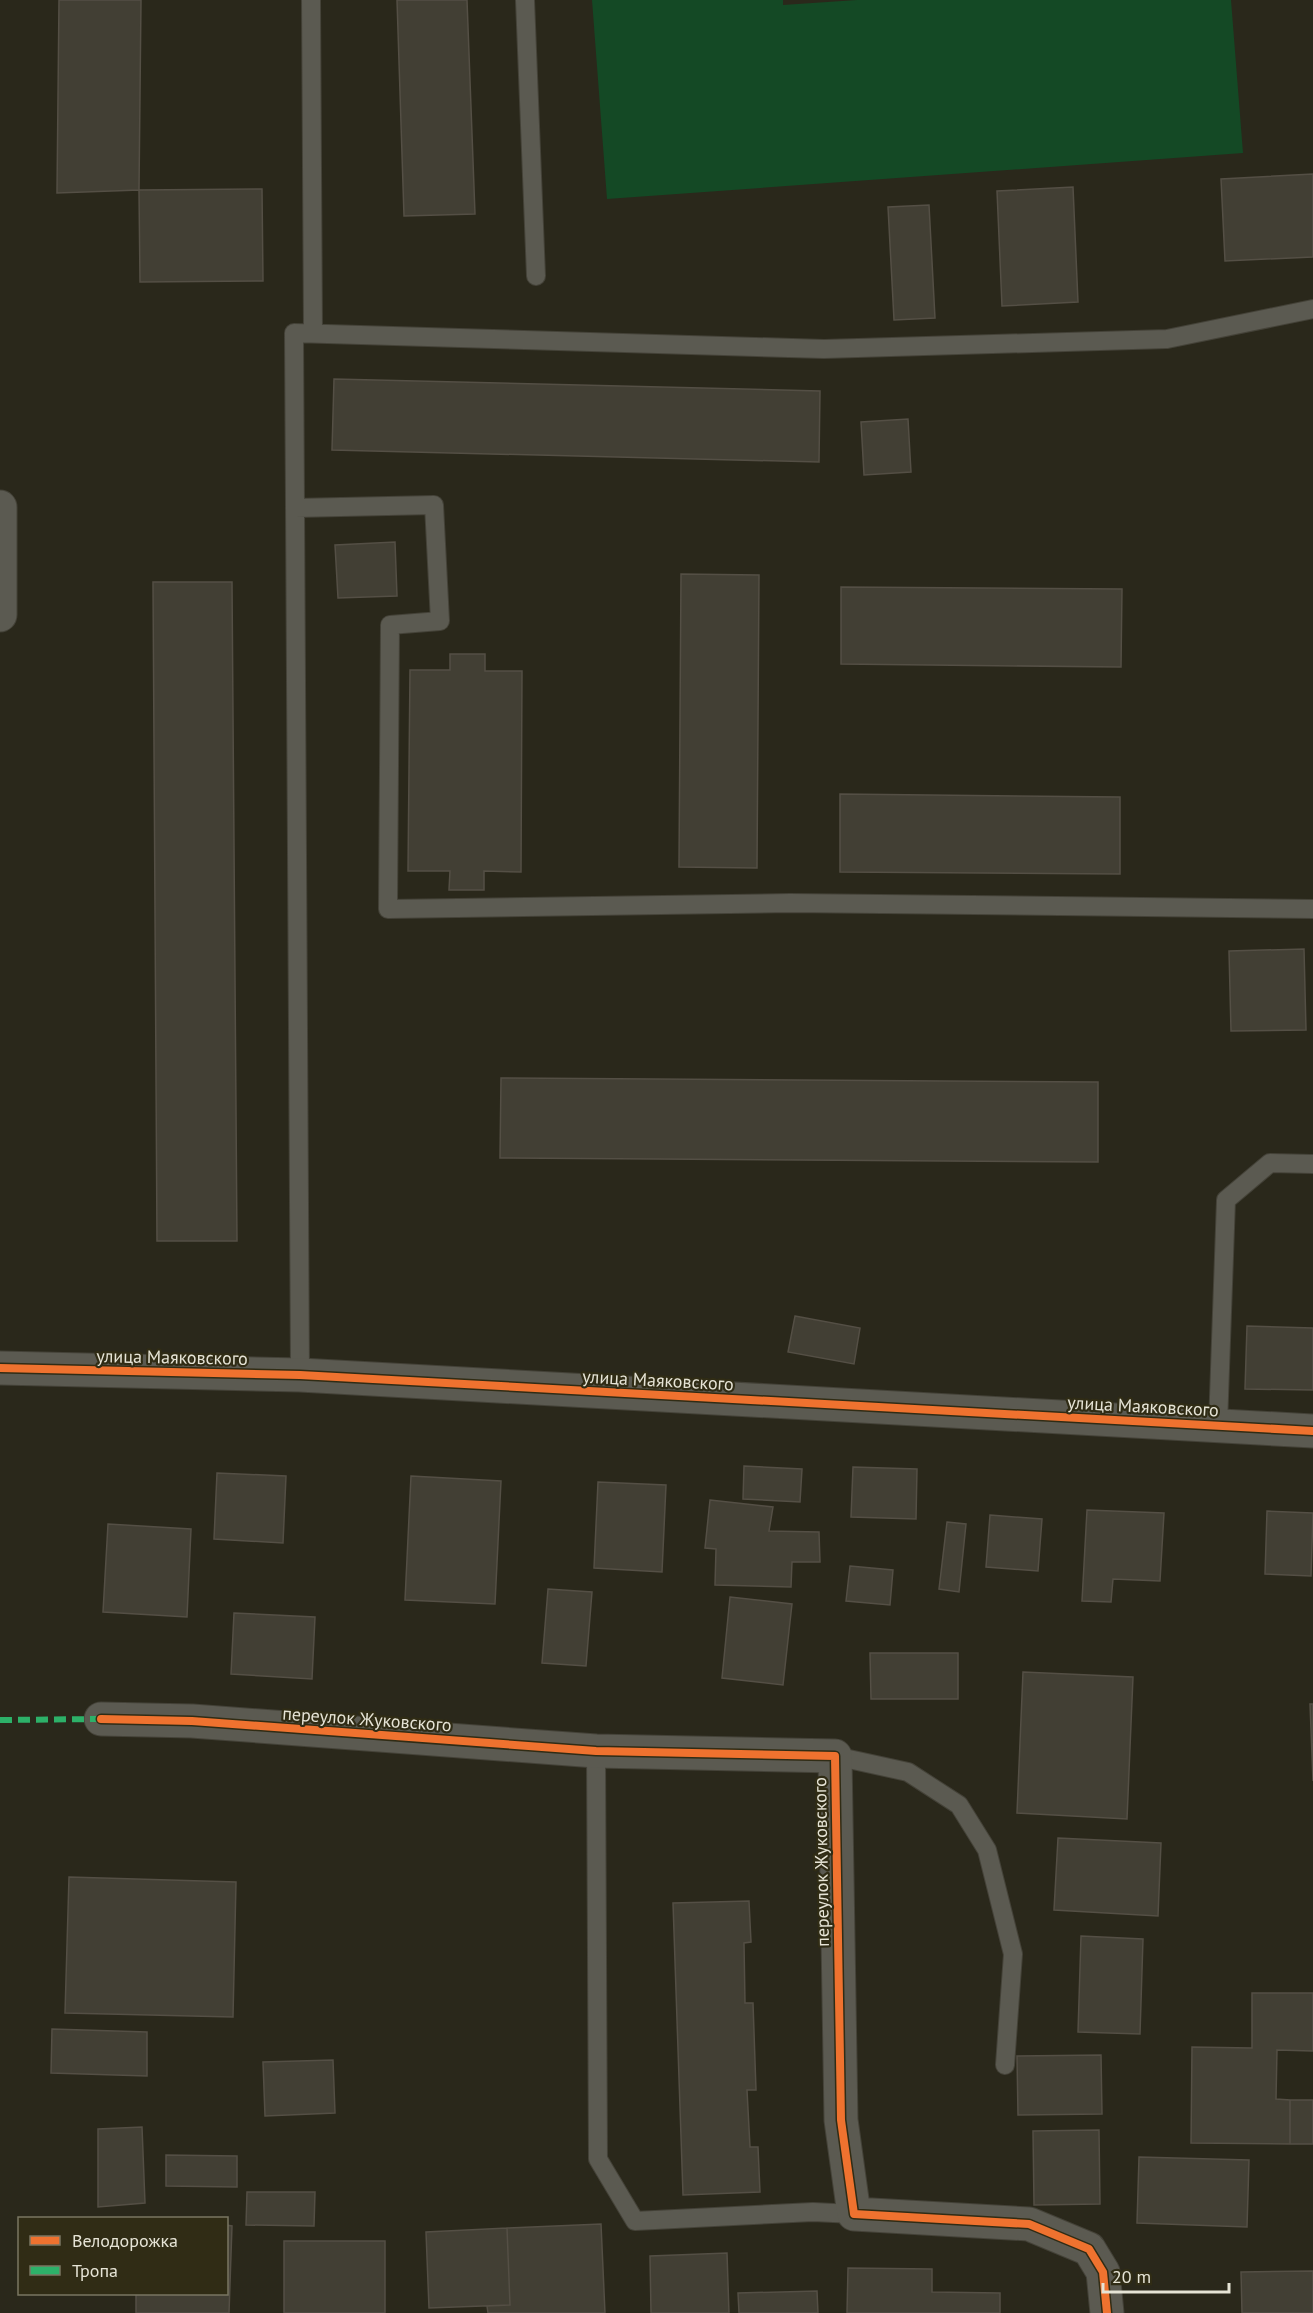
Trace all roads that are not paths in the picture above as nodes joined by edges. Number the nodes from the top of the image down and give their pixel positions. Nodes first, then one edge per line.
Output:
1 (311, 0) edge
2 (525, 0) edge
3 (536, 276) dead end
4 (1313, 309) edge
5 (313, 333) junction
6 (0, 507) edge
7 (295, 508) junction
8 (0, 615) edge
9 (1313, 909) edge
10 (1313, 1164) edge
11 (0, 1368) edge
12 (300, 1375) junction
13 (1218, 1425) junction
14 (1313, 1431) edge
15 (101, 1719) dead end
16 (596, 1751) junction
17 (835, 1756) junction
18 (1005, 2065) dead end
19 (854, 2214) junction
20 (1107, 2313) edge

1 - 5 lane
2 - 3 lane
4 - 5 lane
5 - 7 lane
6 - 8 street
7 - 9 lane
7 - 12 lane
10 - 13 lane
11 - 12 street, улица Маяковского
12 - 13 street, улица Маяковского
13 - 14 street, улица Маяковского
15 - 16 street, переулок Жуковского
16 - 17 street, переулок Жуковского
16 - 19 lane
17 - 18 lane
17 - 19 street, переулок Жуковского
19 - 20 street

